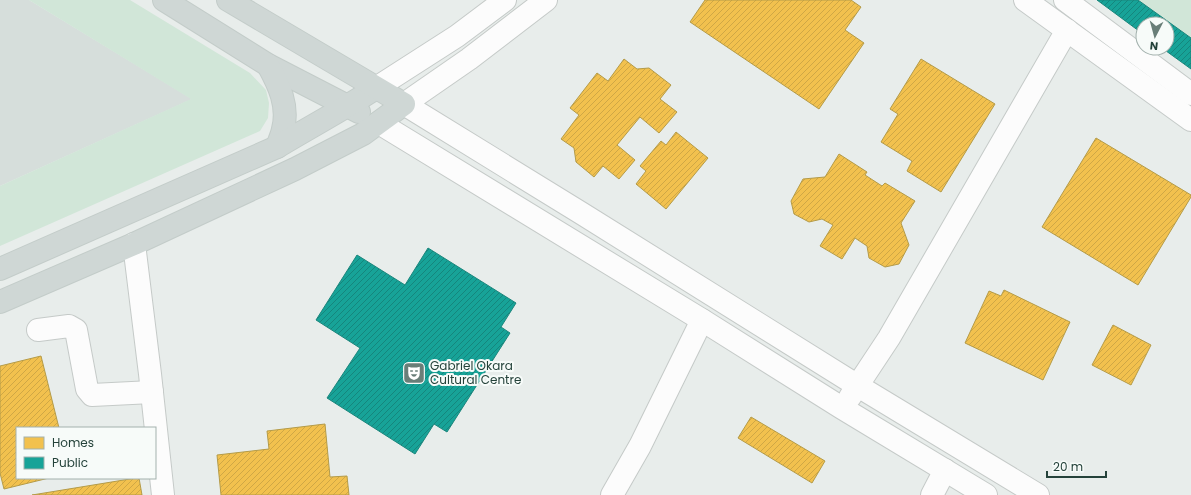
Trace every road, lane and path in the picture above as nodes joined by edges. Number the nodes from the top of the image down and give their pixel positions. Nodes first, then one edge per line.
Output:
1 (164, 0) edge
2 (228, 0) edge
3 (505, 0) edge
4 (546, 0) edge
5 (1025, 0) edge
6 (1066, 0) edge
7 (1067, 30) junction
8 (268, 65) junction
9 (376, 88) junction
10 (1191, 94) edge
11 (404, 104) junction
12 (349, 106) junction
13 (1191, 120) edge
14 (379, 123) junction
15 (277, 147) junction
16 (134, 244) junction
17 (0, 269) edge
18 (0, 302) edge
19 (702, 320) junction
20 (38, 330) dead end
21 (858, 386) junction
22 (152, 392) junction
23 (842, 408) junction
24 (156, 427) edge
25 (156, 429) edge
26 (945, 470) junction
27 (163, 495) edge
28 (612, 495) edge
29 (932, 495) edge
30 (986, 495) edge
31 (1038, 495) edge

1 - 8 main road
2 - 9 main road
3 - 9 street
4 - 11 street
5 - 7 street
6 - 10 street
7 - 13 street
7 - 21 street
8 - 12 main road
8 - 15 main road
9 - 11 main road
9 - 12 main road
11 - 14 main road
11 - 21 street
12 - 14 main road
12 - 15 main road
14 - 16 main road
14 - 19 street
15 - 17 main road
16 - 18 main road
16 - 22 street
19 - 23 street
19 - 28 street
20 - 22 street
21 - 23 street
21 - 31 street
22 - 24 street
23 - 26 street
25 - 27 street
26 - 29 street
26 - 30 street

